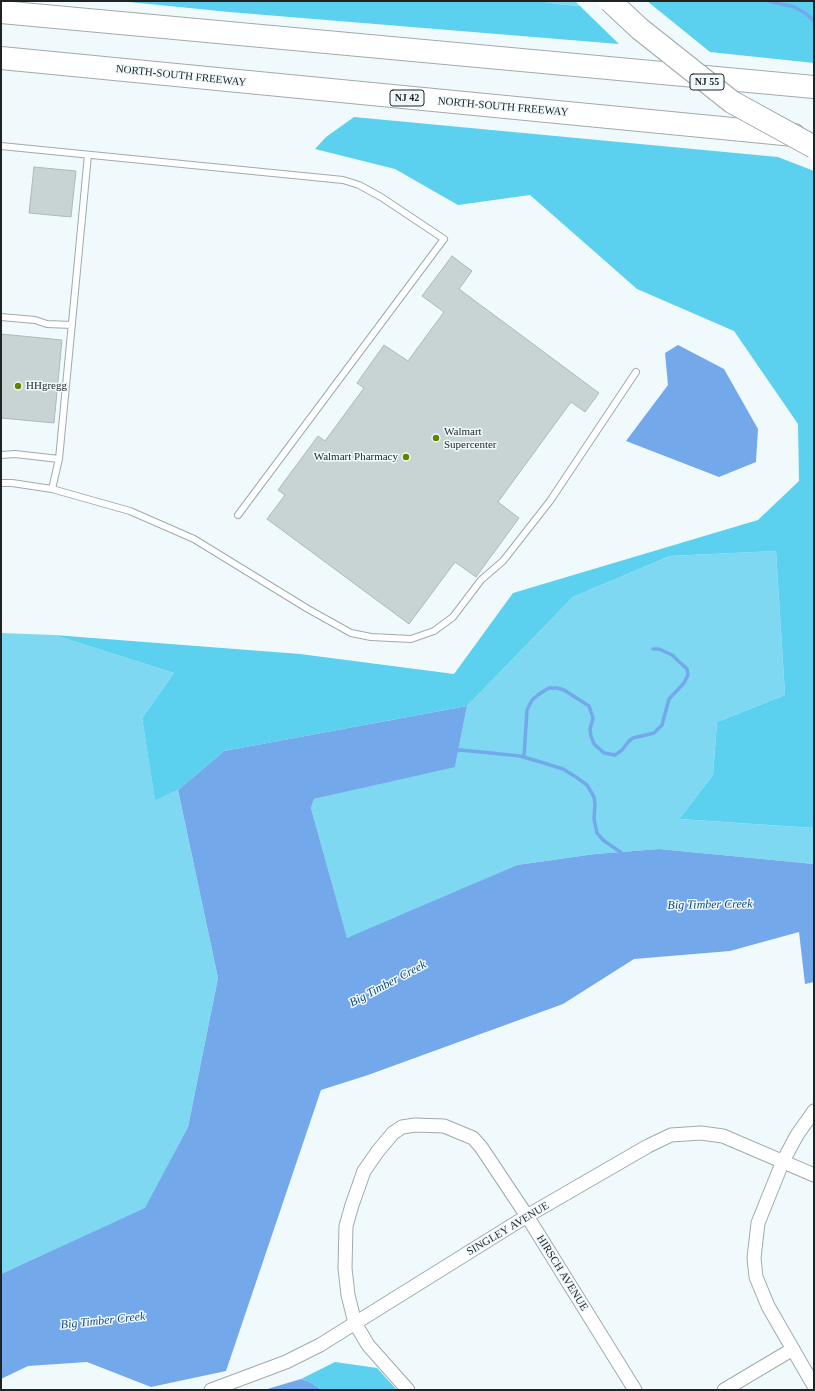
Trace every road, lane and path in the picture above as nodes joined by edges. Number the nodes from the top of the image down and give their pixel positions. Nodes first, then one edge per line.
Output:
1 (610, 1) edge
2 (1, 12) edge
3 (1, 58) edge
4 (814, 87) edge
5 (814, 137) edge
6 (1, 146) edge
7 (814, 147) edge
8 (88, 155) junction
9 (1, 317) edge
10 (72, 325) junction
11 (636, 372) dead end
12 (1, 455) edge
13 (59, 459) junction
14 (1, 483) edge
15 (52, 490) junction
16 (238, 515) dead end
17 (814, 1112) edge
18 (783, 1161) junction
19 (814, 1175) edge
20 (527, 1216) junction
21 (355, 1323) junction
22 (792, 1349) junction
23 (814, 1386) edge
24 (211, 1390) edge
25 (408, 1390) edge
26 (635, 1390) edge
27 (724, 1390) edge

1 - 7 highway, NJ 55, bridge
2 - 4 highway
3 - 5 highway, NORTH-SOUTH FREEWAY / NJ 42
6 - 8 lane
8 - 10 lane
8 - 16 lane
9 - 10 lane
10 - 13 lane
11 - 15 lane
12 - 13 lane
13 - 15 lane
14 - 15 lane
17 - 18 street
18 - 19 street, SINGLEY AVENUE
18 - 20 street, SINGLEY AVENUE
18 - 22 street
20 - 21 street, SINGLEY AVENUE
20 - 21 street, HIRSCH AVENUE
20 - 26 street, HIRSCH AVENUE
21 - 24 street, SINGLEY AVENUE
21 - 25 street, HIRSCH AVENUE
22 - 23 street
22 - 27 street

